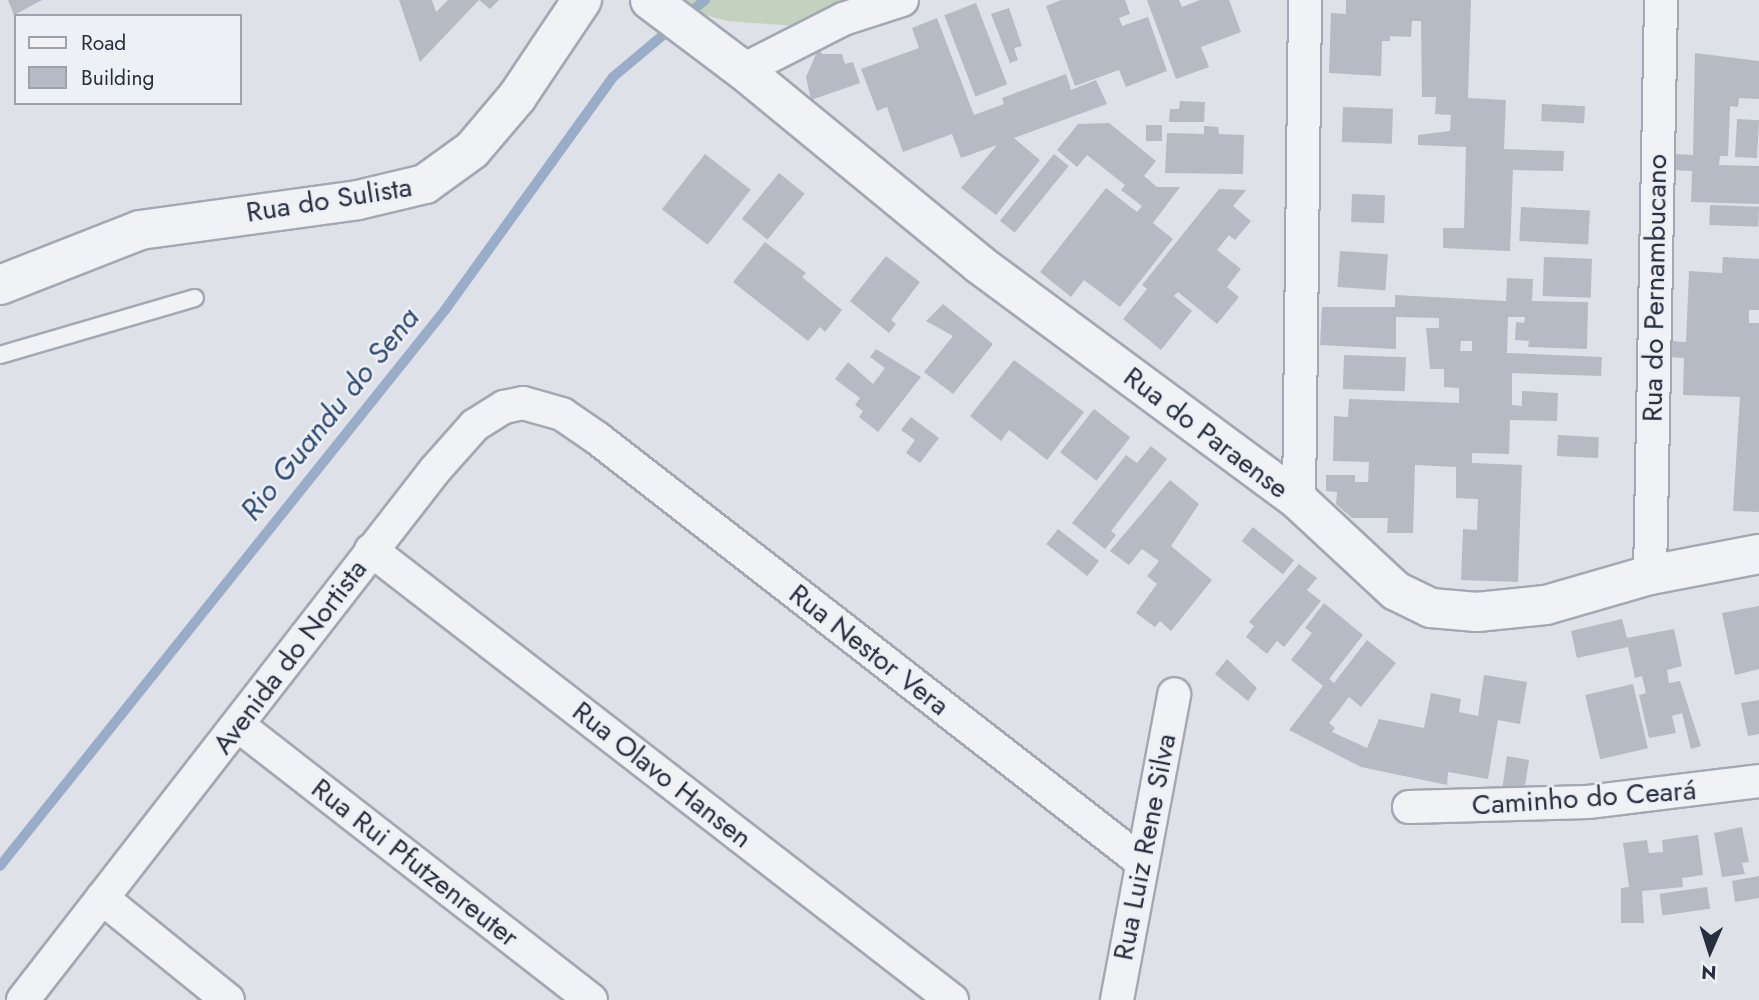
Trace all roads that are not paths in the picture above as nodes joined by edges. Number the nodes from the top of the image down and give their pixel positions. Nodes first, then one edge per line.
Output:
1 (582, 0) edge
2 (650, 0) edge
3 (902, 0) edge
4 (1305, 0) edge
5 (1661, 0) edge
6 (730, 60) junction
7 (0, 285) edge
8 (195, 298) dead end
9 (0, 355) edge
10 (597, 438) joint
11 (1299, 501) junction
12 (371, 550) junction
13 (1759, 554) edge
14 (1650, 575) junction
15 (1174, 694) dead end
16 (239, 726) junction
17 (1759, 781) edge
18 (1409, 807) dead end
19 (1142, 862) junction
20 (102, 898) junction
21 (23, 1000) edge
22 (228, 1000) edge
23 (591, 1000) edge
24 (952, 1000) edge
25 (1117, 1000) edge

1 - 7 street, Rua do Sulista
2 - 6 street, Rua do Paraense
3 - 6 street
4 - 11 street
5 - 14 street, Rua do Pernambucano
6 - 11 street, Rua do Paraense
8 - 9 lane
10 - 12 street, Avenida do Nortista
10 - 19 street, Rua Nestor Vera
11 - 14 street, Rua do Paraense
12 - 16 street, Avenida do Nortista
12 - 24 street, Rua Olavo Hansen
13 - 14 street, Rua do Paraense
15 - 19 street, Rua Luiz Rene Silva
16 - 20 street, Avenida do Nortista
16 - 23 street, Rua Rui Pfutzenreuter
17 - 18 street, Caminho do Ceará
19 - 25 street, Rua Luiz Rene Silva
20 - 21 street, Avenida do Nortista
20 - 22 street

